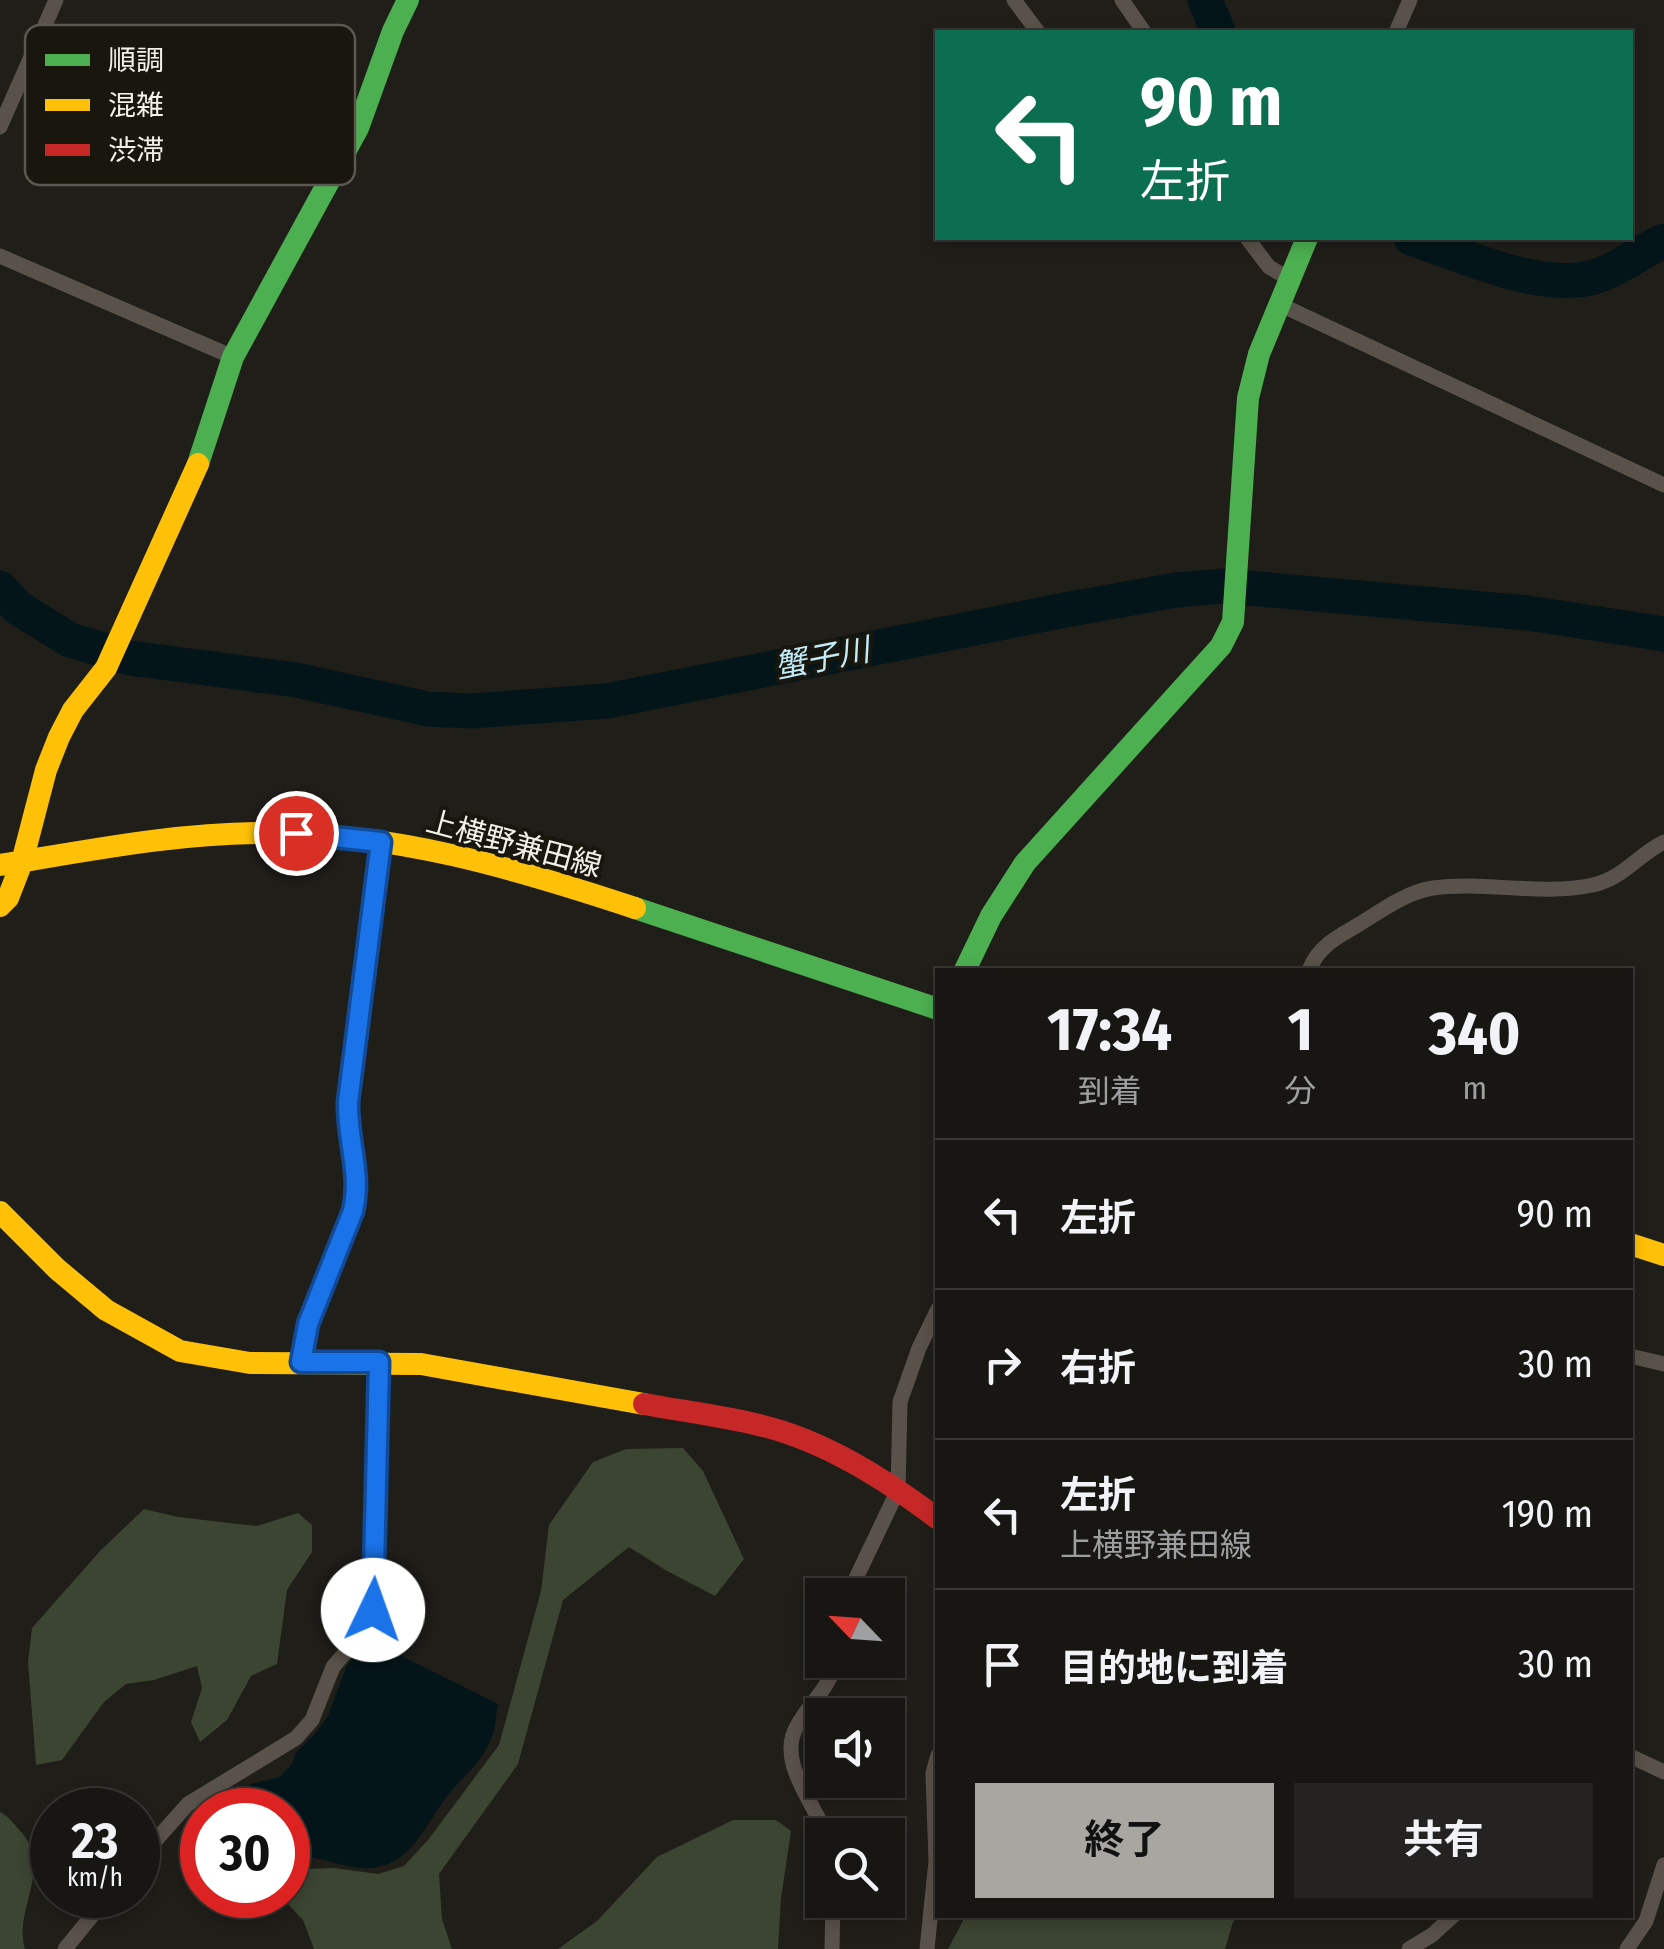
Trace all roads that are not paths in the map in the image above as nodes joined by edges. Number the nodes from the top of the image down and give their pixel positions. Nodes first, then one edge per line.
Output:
1 (56, 0) edge
2 (408, 0) edge
3 (1014, 0) edge
4 (1122, 0) edge
5 (1410, 0) edge
6 (45, 25) edge
7 (1036, 30) edge
8 (1143, 30) edge
9 (1397, 30) edge
10 (25, 70) edge
11 (0, 127) edge
12 (355, 133) edge
13 (327, 185) edge
14 (1248, 240) edge
15 (1307, 240) edge
16 (0, 256) edge
17 (1290, 279) junction
18 (1279, 304) junction
19 (233, 356) junction
20 (1664, 485) edge
21 (381, 842) junction
22 (1664, 842) edge
23 (11, 863) edge
24 (0, 906) edge
25 (966, 968) edge
26 (1310, 968) edge
27 (935, 1009) edge
28 (0, 1212) edge
29 (1633, 1245) edge
30 (1664, 1255) edge
31 (935, 1315) edge
32 (1633, 1357) edge
33 (301, 1362) junction
34 (379, 1362) junction
35 (1664, 1364) edge
36 (898, 1490) junction
37 (935, 1517) edge
38 (856, 1578) edge
39 (828, 1678) edge
40 (1633, 1757) edge
41 (935, 1765) edge
42 (1664, 1772) edge
43 (818, 1818) edge
44 (935, 1831) edge
45 (160, 1835) edge
46 (1664, 1866) edge
47 (935, 1871) edge
48 (90, 1918) edge
49 (833, 1918) edge
50 (1451, 1918) edge
51 (65, 1949) edge
52 (832, 1949) edge
53 (927, 1949) edge
54 (1409, 1949) edge
55 (1628, 1949) edge

1 - 6 street
2 - 12 street
3 - 7 street
4 - 8 street
5 - 9 street
10 - 11 street
13 - 19 street
14 - 17 street
15 - 17 street
16 - 19 street
17 - 18 street
18 - 20 street
18 - 25 street
19 - 23 street
21 - 23 street, 上横野兼田線
21 - 27 street, 上横野兼田線
21 - 33 street
22 - 26 street
23 - 24 street
28 - 33 street
29 - 30 street
31 - 36 street
32 - 35 street
33 - 34 street
34 - 36 street
34 - 45 street
36 - 37 street
36 - 38 street
39 - 43 street
40 - 42 street
41 - 44 street
46 - 55 street
47 - 53 street
48 - 51 street
49 - 52 street
50 - 54 street

